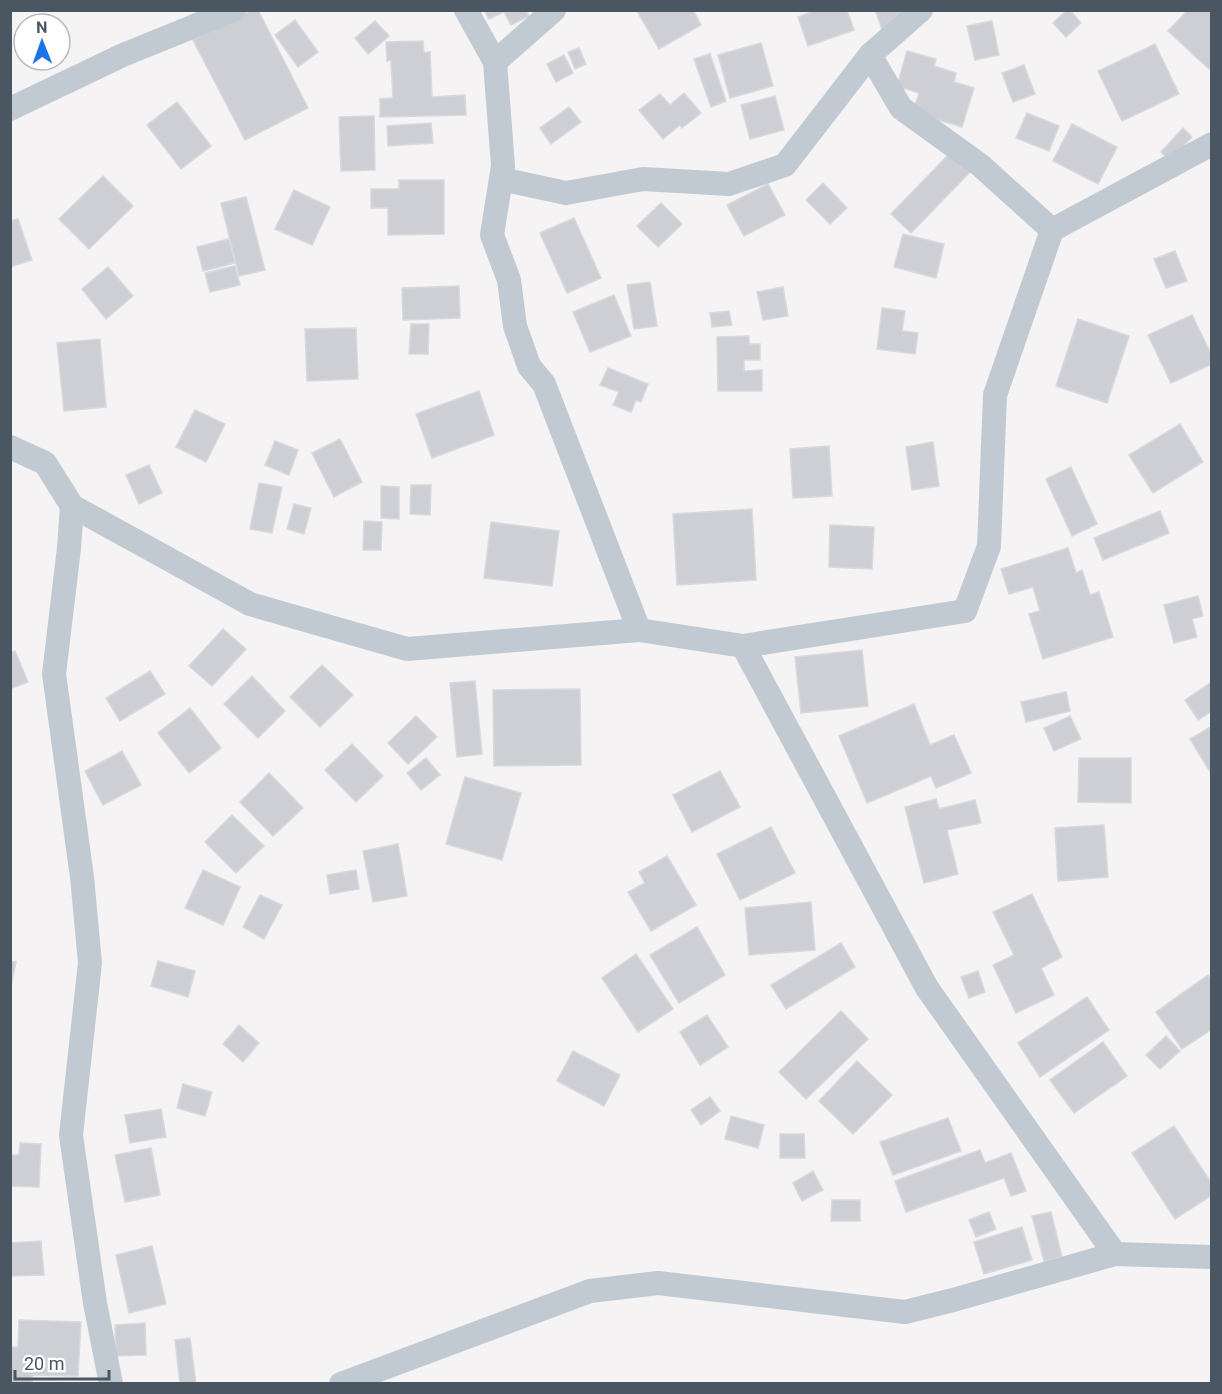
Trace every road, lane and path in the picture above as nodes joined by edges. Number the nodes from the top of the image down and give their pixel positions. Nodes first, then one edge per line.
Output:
1 (234, 10) edge
2 (465, 10) edge
3 (554, 10) edge
4 (921, 10) edge
5 (870, 55) junction
6 (495, 62) junction
7 (10, 110) edge
8 (1212, 144) edge
9 (501, 179) junction
10 (1052, 230) junction
11 (10, 447) edge
12 (72, 506) junction
13 (639, 630) junction
14 (743, 646) junction
15 (1115, 1254) junction
16 (1212, 1257) edge
17 (111, 1383) edge
18 (341, 1383) edge

1 - 7 street
2 - 6 street
3 - 6 street
4 - 5 street
5 - 9 street
5 - 10 street
6 - 9 street
8 - 10 street
9 - 13 street
10 - 14 street
11 - 12 street
12 - 13 street
12 - 17 street
13 - 14 street
14 - 15 street
15 - 16 street
15 - 18 street

